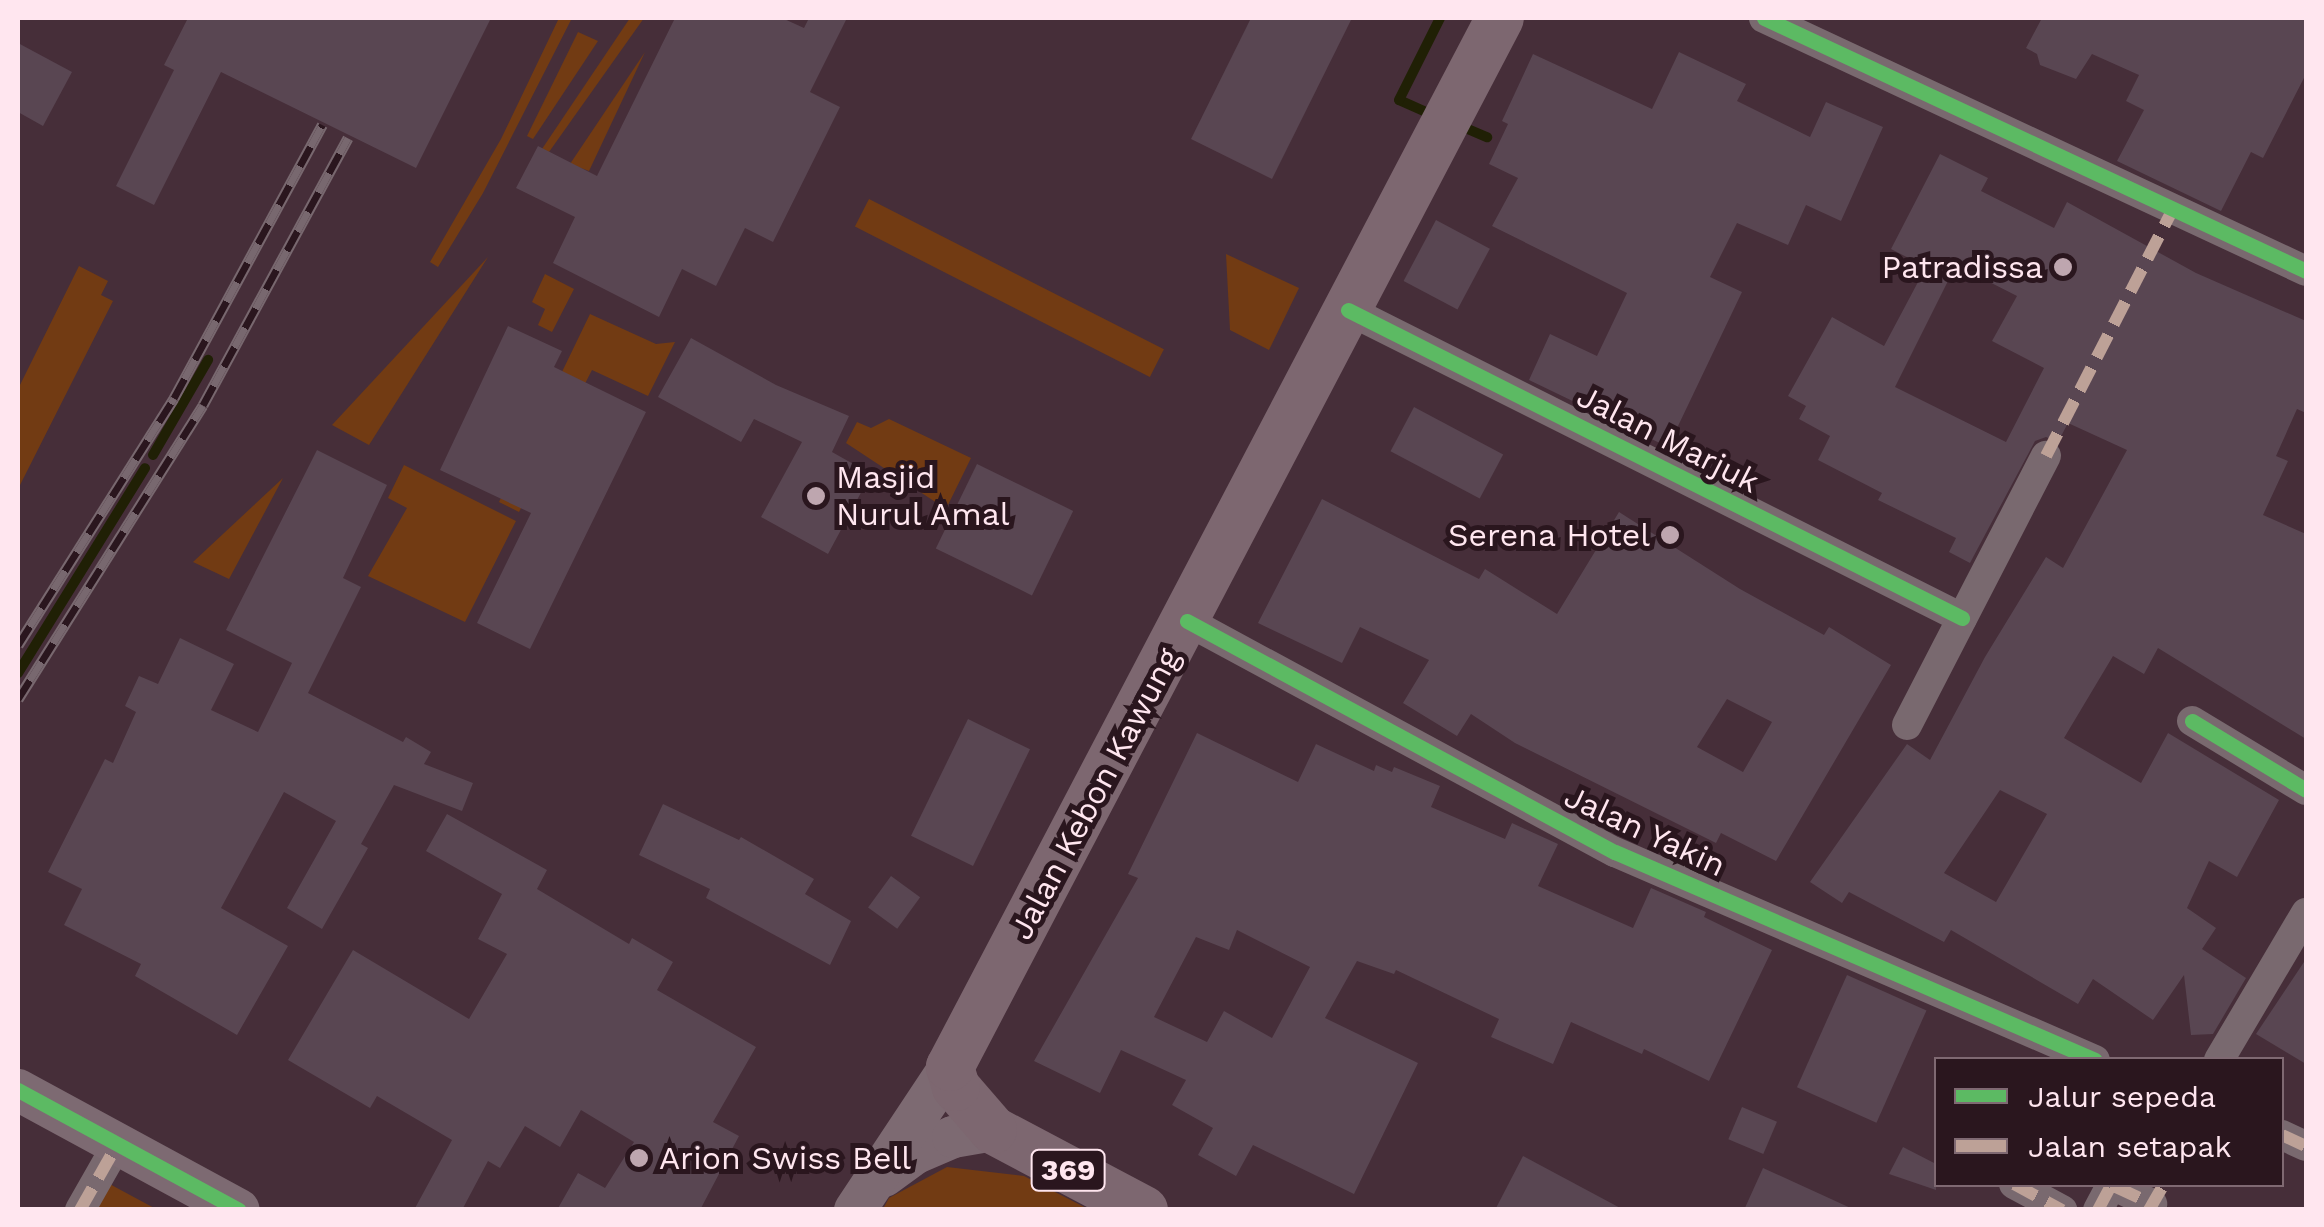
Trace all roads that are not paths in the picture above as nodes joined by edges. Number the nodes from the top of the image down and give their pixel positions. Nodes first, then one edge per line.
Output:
1 (1500, 18) edge
2 (1764, 18) edge
3 (2306, 271) edge
4 (1348, 310) junction
5 (2046, 456) dead end
6 (1962, 618) junction
7 (1186, 621) junction
8 (2192, 721) dead end
9 (1907, 725) dead end
10 (2306, 790) edge
11 (2306, 914) edge
12 (2088, 1057) edge
13 (2221, 1057) edge
14 (950, 1067) junction
15 (18, 1090) edge
16 (993, 1130) junction
17 (110, 1157) junction
18 (2020, 1187) edge
19 (861, 1199) edge
20 (2155, 1199) edge
21 (80, 1210) edge
22 (240, 1210) edge
23 (1144, 1210) edge
24 (2062, 1210) edge
25 (2098, 1210) edge

1 - 4 main road, Jalan Kebon Kawung
2 - 3 street
4 - 6 street, Jalan Marjuk
4 - 7 main road, Jalan Kebon Kawung
5 - 6 street
6 - 9 street
7 - 12 street, Jalan Yakin
7 - 14 main road, Jalan Kebon Kawung
8 - 10 street
11 - 13 street
14 - 16 main road, 369
14 - 19 main road, Jalan Kebon Kawung
15 - 17 main road
16 - 19 main road
16 - 23 main road, 369
17 - 21 street
17 - 22 main road
18 - 24 street
20 - 25 street

